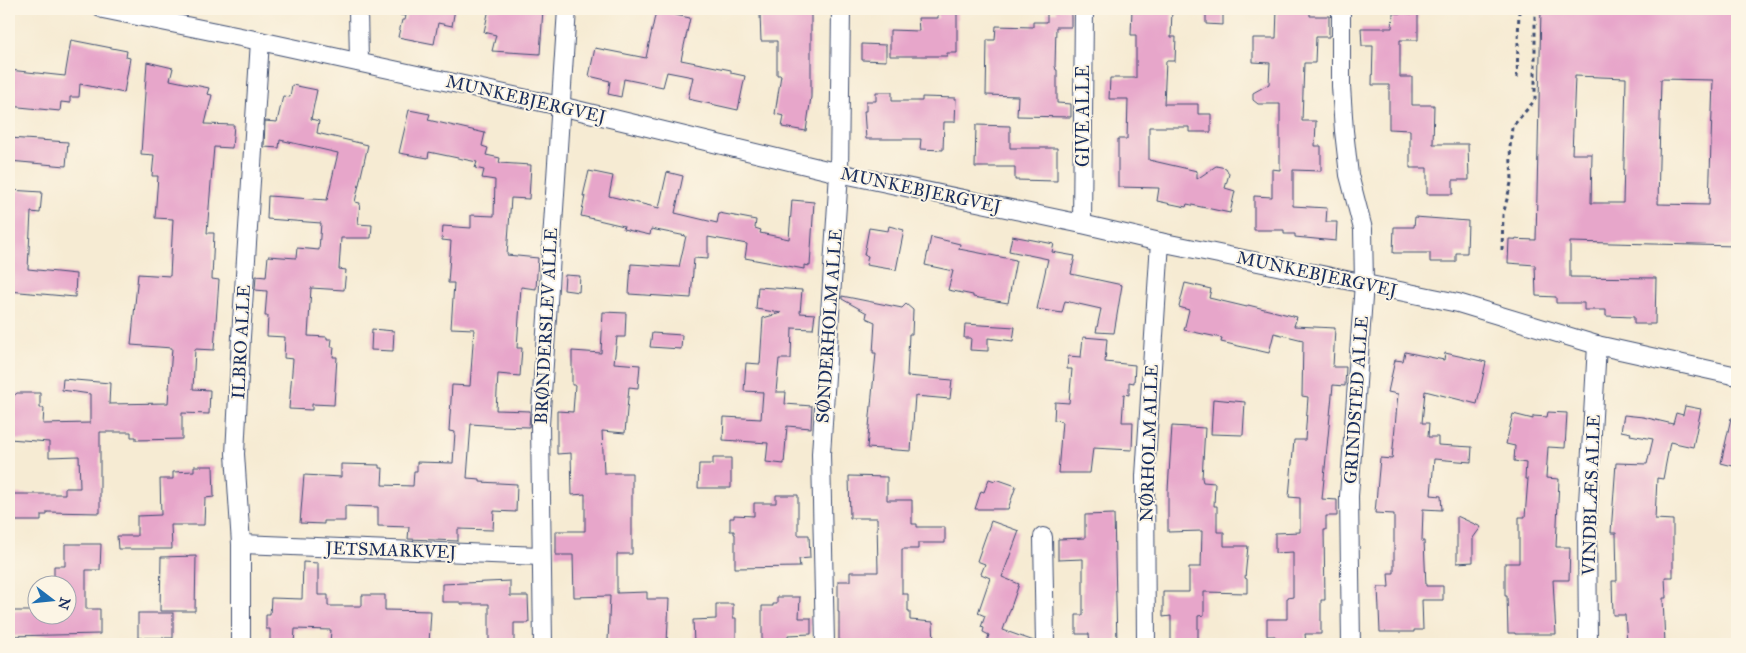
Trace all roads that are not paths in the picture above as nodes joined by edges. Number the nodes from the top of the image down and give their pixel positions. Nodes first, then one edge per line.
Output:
1 (103, 9) edge
2 (358, 9) edge
3 (566, 9) edge
4 (841, 9) edge
5 (1084, 9) edge
6 (1341, 9) edge
7 (260, 41) junction
8 (359, 62) junction
9 (560, 106) junction
10 (839, 173) junction
11 (1082, 224) junction
12 (1160, 242) junction
13 (1364, 283) junction
14 (1597, 346) junction
15 (1737, 376) edge
16 (1043, 538) dead end
17 (240, 544) junction
18 (541, 556) junction
19 (240, 644) edge
20 (543, 644) edge
21 (825, 644) edge
22 (1044, 644) edge
23 (1146, 644) edge
24 (1351, 644) edge
25 (1588, 644) edge

1 - 7 street, MUNKEBJERGVEJ
2 - 8 street
3 - 9 street, BRØNDERSLEV ALLE
4 - 10 street, SØNDERHOLM ALLE
5 - 11 street, GIVE ALLE
6 - 13 street, GRINDSTED ALLE
7 - 8 street, MUNKEBJERGVEJ
7 - 17 street, ILBRO ALLE
8 - 9 street, MUNKEBJERGVEJ
9 - 10 street, MUNKEBJERGVEJ
9 - 18 street, BRØNDERSLEV ALLE
10 - 11 street, MUNKEBJERGVEJ
10 - 21 street, SØNDERHOLM ALLE
11 - 12 street, MUNKEBJERGVEJ
12 - 13 street, MUNKEBJERGVEJ
12 - 23 street, NØRHOLM ALLE
13 - 14 street, MUNKEBJERGVEJ
13 - 24 street, GRINDSTED ALLE
14 - 15 street, MUNKEBJERGVEJ
14 - 25 street, VINDBLÆS ALLE
16 - 22 street
17 - 18 street, JETSMARKVEJ
17 - 19 street, ILBRO ALLE
18 - 20 street, BRØNDERSLEV ALLE

